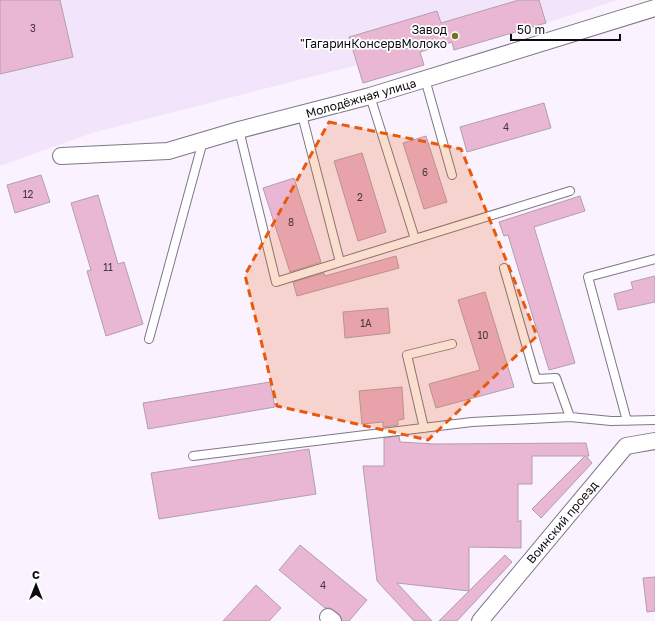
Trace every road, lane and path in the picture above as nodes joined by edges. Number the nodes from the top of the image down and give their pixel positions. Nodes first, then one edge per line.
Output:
1 (655, 8) edge
2 (425, 79) junction
3 (370, 96) junction
4 (302, 115) junction
5 (239, 130) junction
6 (203, 141) junction
7 (61, 156) dead end
8 (452, 175) dead end
9 (570, 191) dead end
10 (415, 239) junction
11 (655, 259) edge
12 (340, 262) junction
13 (504, 268) dead end
14 (149, 339) dead end
15 (452, 344) dead end
16 (570, 417) junction
17 (627, 420) junction
18 (655, 420) edge
19 (424, 428) junction
20 (655, 441) edge
21 (193, 456) dead end
22 (480, 621) edge

1 - 2 street, Молодёжная улица
2 - 3 street, Молодёжная улица
2 - 8 lane
3 - 4 street, Молодёжная улица
3 - 10 lane
4 - 5 street, Молодёжная улица
4 - 12 lane
5 - 6 street, Молодёжная улица
5 - 12 lane
6 - 7 street, Молодёжная улица
6 - 14 lane
9 - 10 lane
10 - 12 lane
11 - 17 lane
13 - 16 lane
15 - 19 lane
16 - 17 lane
16 - 19 lane
17 - 18 lane
19 - 21 lane
20 - 22 street, Воинский проезд

